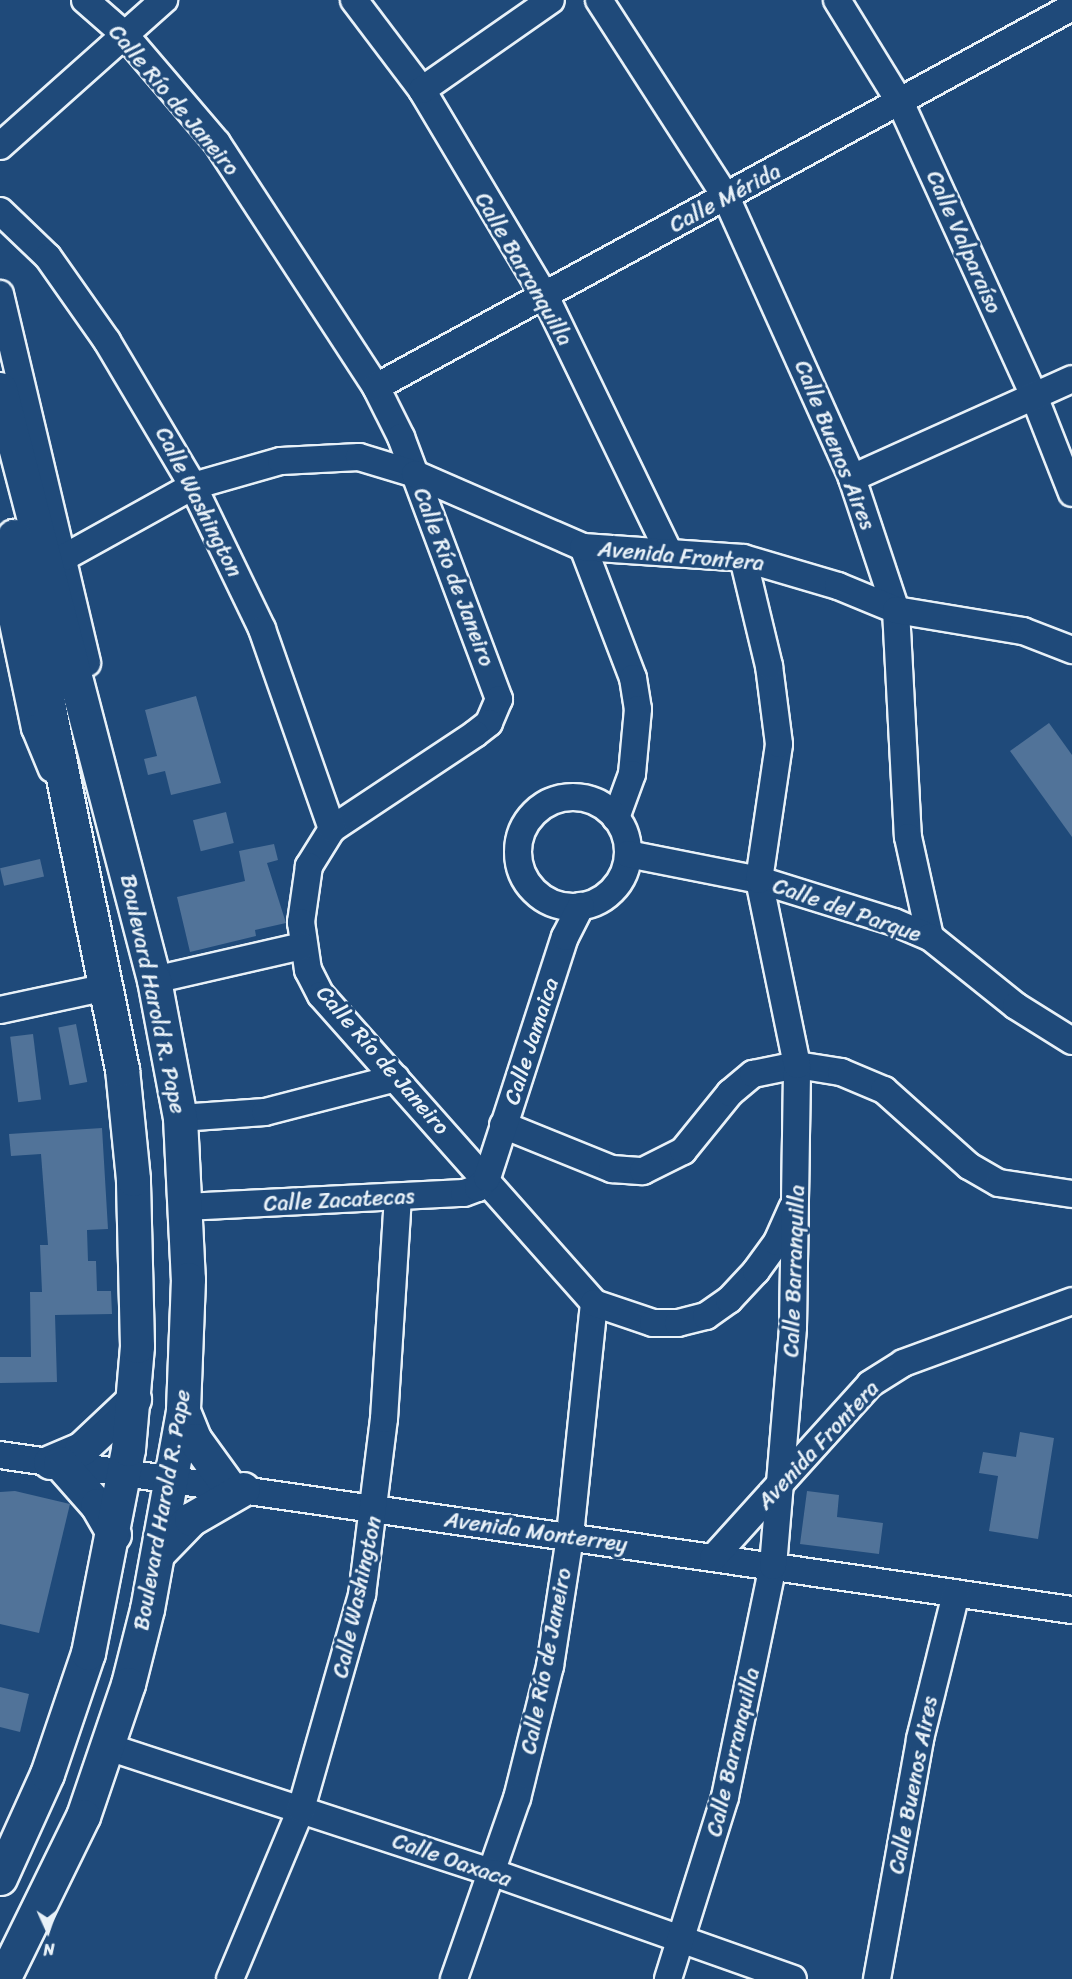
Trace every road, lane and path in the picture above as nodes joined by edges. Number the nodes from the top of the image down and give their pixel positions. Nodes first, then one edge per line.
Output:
1 (85, 0) edge
2 (164, 0) edge
3 (354, 0) edge
4 (551, 0) edge
5 (599, 0) edge
6 (837, 0) edge
7 (1072, 7) edge
8 (124, 34) junction
9 (422, 90) junction
10 (901, 104) junction
11 (0, 146) edge
12 (726, 197) junction
13 (0, 211) edge
14 (0, 294) edge
15 (545, 296) junction
16 (1072, 380) edge
17 (376, 387) junction
18 (0, 389) edge
19 (1034, 396) junction
20 (415, 474) junction
21 (852, 478) junction
22 (8, 479) edge
23 (193, 486) junction
24 (1072, 493) edge
25 (583, 547) junction
26 (669, 552) junction
27 (65, 557) junction
28 (743, 558) junction
29 (2, 576) edge
30 (896, 610) junction
31 (1072, 650) edge
32 (60, 780) junction
33 (106, 782) junction
34 (616, 818) junction
35 (332, 829) junction
36 (628, 854) junction
37 (759, 880) junction
38 (581, 906) junction
39 (930, 937) junction
40 (302, 946) junction
41 (154, 980) junction
42 (107, 987) junction
43 (0, 1010) edge
44 (1072, 1041) edge
45 (797, 1065) junction
46 (396, 1078) junction
47 (180, 1118) junction
48 (503, 1125) junction
49 (487, 1178) junction
50 (1072, 1194) edge
51 (796, 1196) junction
52 (398, 1197) junction
53 (185, 1207) junction
54 (1072, 1301) edge
55 (594, 1303) junction
56 (134, 1399) junction
57 (183, 1411) junction
58 (0, 1455) edge
59 (55, 1462) junction
60 (124, 1472) junction
61 (171, 1479) junction
62 (781, 1480) junction
63 (236, 1488) junction
64 (376, 1508) junction
65 (114, 1534) junction
66 (570, 1537) junction
67 (158, 1553) junction
68 (713, 1558) junction
69 (773, 1566) junction
70 (956, 1593) junction
71 (1072, 1610) edge
72 (108, 1747) junction
73 (301, 1809) junction
74 (494, 1873) junction
75 (0, 1878) edge
76 (683, 1940) junction
77 (3, 1979) edge
78 (230, 1979) edge
79 (454, 1979) edge
80 (669, 1979) edge
81 (794, 1979) edge
82 (877, 1979) edge

1 - 8 street, Calle Río de Janeiro
2 - 8 street
3 - 9 street, Calle Barranquilla
4 - 9 street
5 - 12 street, Calle Buenos Aires
6 - 10 street, Calle Valparaíso
7 - 10 street, Calle Mérida
8 - 11 street
8 - 17 street, Calle Río de Janeiro
9 - 15 street, Calle Barranquilla
10 - 12 street, Calle Mérida
10 - 19 street, Calle Valparaíso
12 - 15 street, Calle Mérida
12 - 21 street, Calle Buenos Aires
13 - 23 street, Calle Washington
14 - 27 street
15 - 17 street, Calle Mérida
15 - 26 street, Calle Barranquilla
16 - 19 street
17 - 20 street, Calle Río de Janeiro
18 - 22 highway, Boulevard Harold R. Pape
19 - 21 street
19 - 24 street, Calle Valparaíso
20 - 23 street, Avenida Frontera
20 - 25 street, Avenida Frontera
20 - 35 street, Calle Río de Janeiro
21 - 30 street, Calle Buenos Aires
22 - 32 highway, Boulevard Harold R. Pape
22 - 33 highway, Boulevard Harold R. Pape
23 - 27 street, Avenida Frontera
23 - 35 street, Calle Washington
25 - 26 street, Avenida Frontera
25 - 34 street
26 - 28 street, Avenida Frontera
27 - 33 street
28 - 30 street, Avenida Frontera
28 - 37 street, Calle Barranquilla
29 - 32 street
30 - 31 street, Avenida Frontera
30 - 39 street, Calle Buenos Aires
32 - 42 highway, Boulevard Harold R. Pape
33 - 41 highway, Boulevard Harold R. Pape
34 - 36 street
34 - 38 street
35 - 40 street, Calle Río de Janeiro
36 - 37 street, Calle del Parque
36 - 38 street
37 - 39 street, Calle del Parque
37 - 45 street, Calle Barranquilla
38 - 48 street, Calle Jamaica
39 - 44 street, Calle del Parque
40 - 41 street
40 - 46 street, Calle Río de Janeiro
41 - 47 highway, Boulevard Harold R. Pape
42 - 43 street
42 - 56 highway, Boulevard Harold R. Pape
45 - 48 street
45 - 50 street
45 - 51 street, Calle Barranquilla
46 - 47 street
46 - 49 street, Calle Río de Janeiro
47 - 53 highway, Boulevard Harold R. Pape
48 - 49 street, Calle Jamaica
49 - 52 street, Calle Zacatecas
49 - 55 street, Calle Río de Janeiro
51 - 55 street
51 - 62 street, Calle Barranquilla
52 - 53 street, Calle Zacatecas
52 - 64 street, Calle Washington
53 - 57 highway, Boulevard Harold R. Pape
54 - 62 street, Avenida Frontera
55 - 66 street, Calle Río de Janeiro
56 - 59 highway
56 - 60 highway, Boulevard Harold R. Pape
57 - 61 highway, Boulevard Harold R. Pape
57 - 63 highway
58 - 59 street, Avenida Monterrey
59 - 60 street, Avenida Monterrey
59 - 65 highway
60 - 61 street, Avenida Monterrey
60 - 65 highway, Boulevard Harold R. Pape
61 - 63 street, Avenida Monterrey
61 - 67 highway, Boulevard Harold R. Pape
62 - 68 street, Avenida Frontera
62 - 69 street, Calle Barranquilla
63 - 64 street, Avenida Monterrey
63 - 67 highway
64 - 66 street, Avenida Monterrey
64 - 73 street, Calle Washington
65 - 75 highway, Boulevard Harold R. Pape
66 - 68 street, Avenida Monterrey
66 - 74 street, Calle Río de Janeiro
67 - 72 highway, Boulevard Harold R. Pape
68 - 69 street, Avenida Monterrey
69 - 70 street, Avenida Monterrey
69 - 76 street, Calle Barranquilla
70 - 71 street, Avenida Monterrey
70 - 82 street, Calle Buenos Aires
72 - 73 street, Calle Oaxaca
72 - 77 highway, Boulevard Harold R. Pape
73 - 74 street, Calle Oaxaca
73 - 78 street, Calle Washington
74 - 76 street, Calle Oaxaca
74 - 79 street, Calle Río de Janeiro
76 - 80 street, Calle Barranquilla
76 - 81 street, Calle Oaxaca

